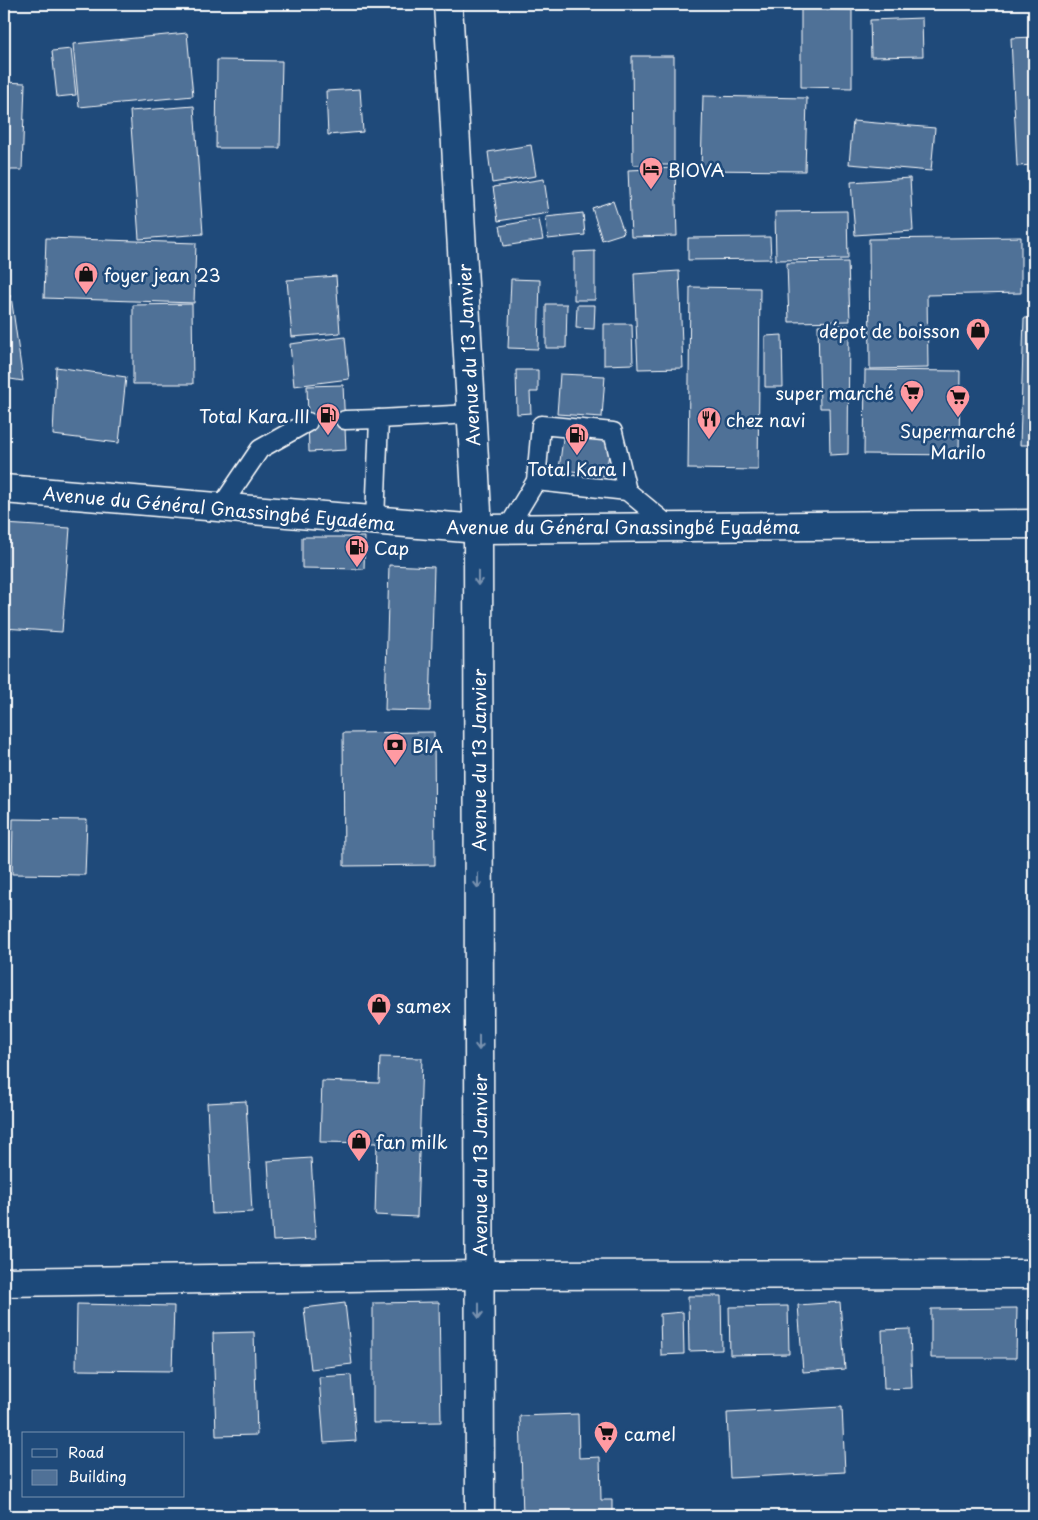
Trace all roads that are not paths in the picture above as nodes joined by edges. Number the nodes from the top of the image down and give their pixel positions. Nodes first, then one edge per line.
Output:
1 (448, 4) edge
2 (471, 414) junction
3 (378, 419) junction
4 (345, 420) dead end
5 (308, 422) dead end
6 (536, 481) junction
7 (4, 489) edge
8 (627, 492) junction
9 (220, 508) junction
10 (376, 521) junction
11 (1034, 524) edge
12 (672, 528) junction
13 (507, 529) junction
14 (478, 530) junction
15 (1034, 1274) edge
16 (479, 1275) junction
17 (4, 1282) edge
18 (480, 1516) edge

1 - 2 main road, Avenue du 13 Janvier
2 - 3 lane
2 - 14 main road, Avenue du 13 Janvier
3 - 4 lane
3 - 10 lane
5 - 9 lane
6 - 8 lane
6 - 8 lane
6 - 13 lane
7 - 9 main road, Avenue du Général Gnassingbé Eyadéma
8 - 12 lane
9 - 10 main road, Avenue du Général Gnassingbé Eyadéma
10 - 14 main road, Avenue du Général Gnassingbé Eyadéma
11 - 12 main road, Avenue du Général Gnassingbé Eyadéma
12 - 13 main road, Avenue du Général Gnassingbé Eyadéma
13 - 14 main road, Avenue du Général Gnassingbé Eyadéma
14 -> 16 main road, Avenue du 13 Janvier
15 - 16 main road
16 - 17 main road
16 -> 18 main road, Avenue du 13 Janvier

